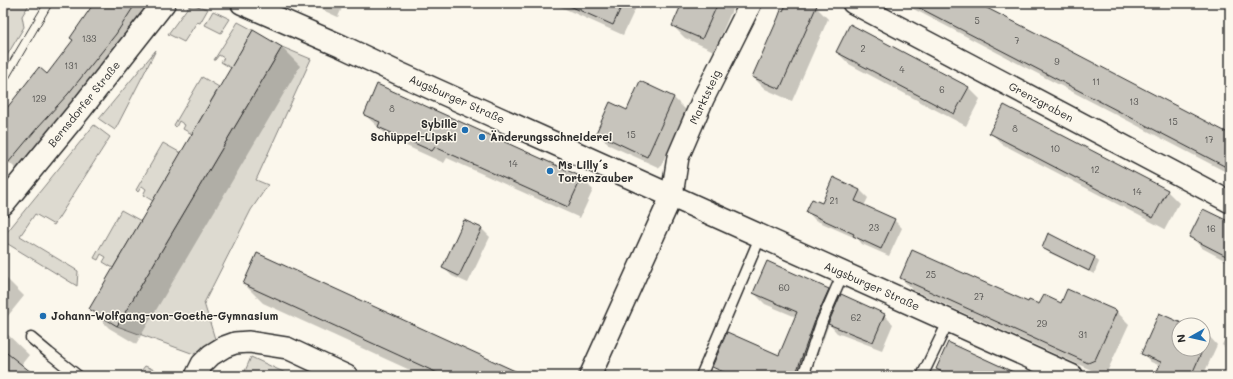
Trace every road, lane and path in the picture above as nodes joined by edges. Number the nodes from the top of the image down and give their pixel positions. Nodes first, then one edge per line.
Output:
1 (164, 3) edge
2 (242, 3) edge
3 (751, 3) edge
4 (852, 3) edge
5 (672, 196) junction
6 (1230, 202) edge
7 (3, 204) edge
8 (761, 235) junction
9 (843, 273) junction
10 (948, 320) junction
11 (31, 338) dead end
12 (78, 376) edge
13 (196, 376) edge
14 (347, 376) edge
15 (590, 376) edge
16 (701, 376) edge
17 (803, 376) edge
18 (922, 376) edge
19 (1072, 376) edge

1 - 7 street, Bernsdorfer Straße
2 - 5 street, Augsburger Straße
3 - 5 street, Marktsteig
4 - 6 street, Grenzgraben
5 - 8 street, Augsburger Straße
5 - 15 street
8 - 9 street, Augsburger Straße
8 - 16 lane
9 - 10 street, Augsburger Straße
9 - 17 lane
10 - 18 lane
10 - 19 street, Augsburger Straße
11 - 12 lane
13 - 14 street

